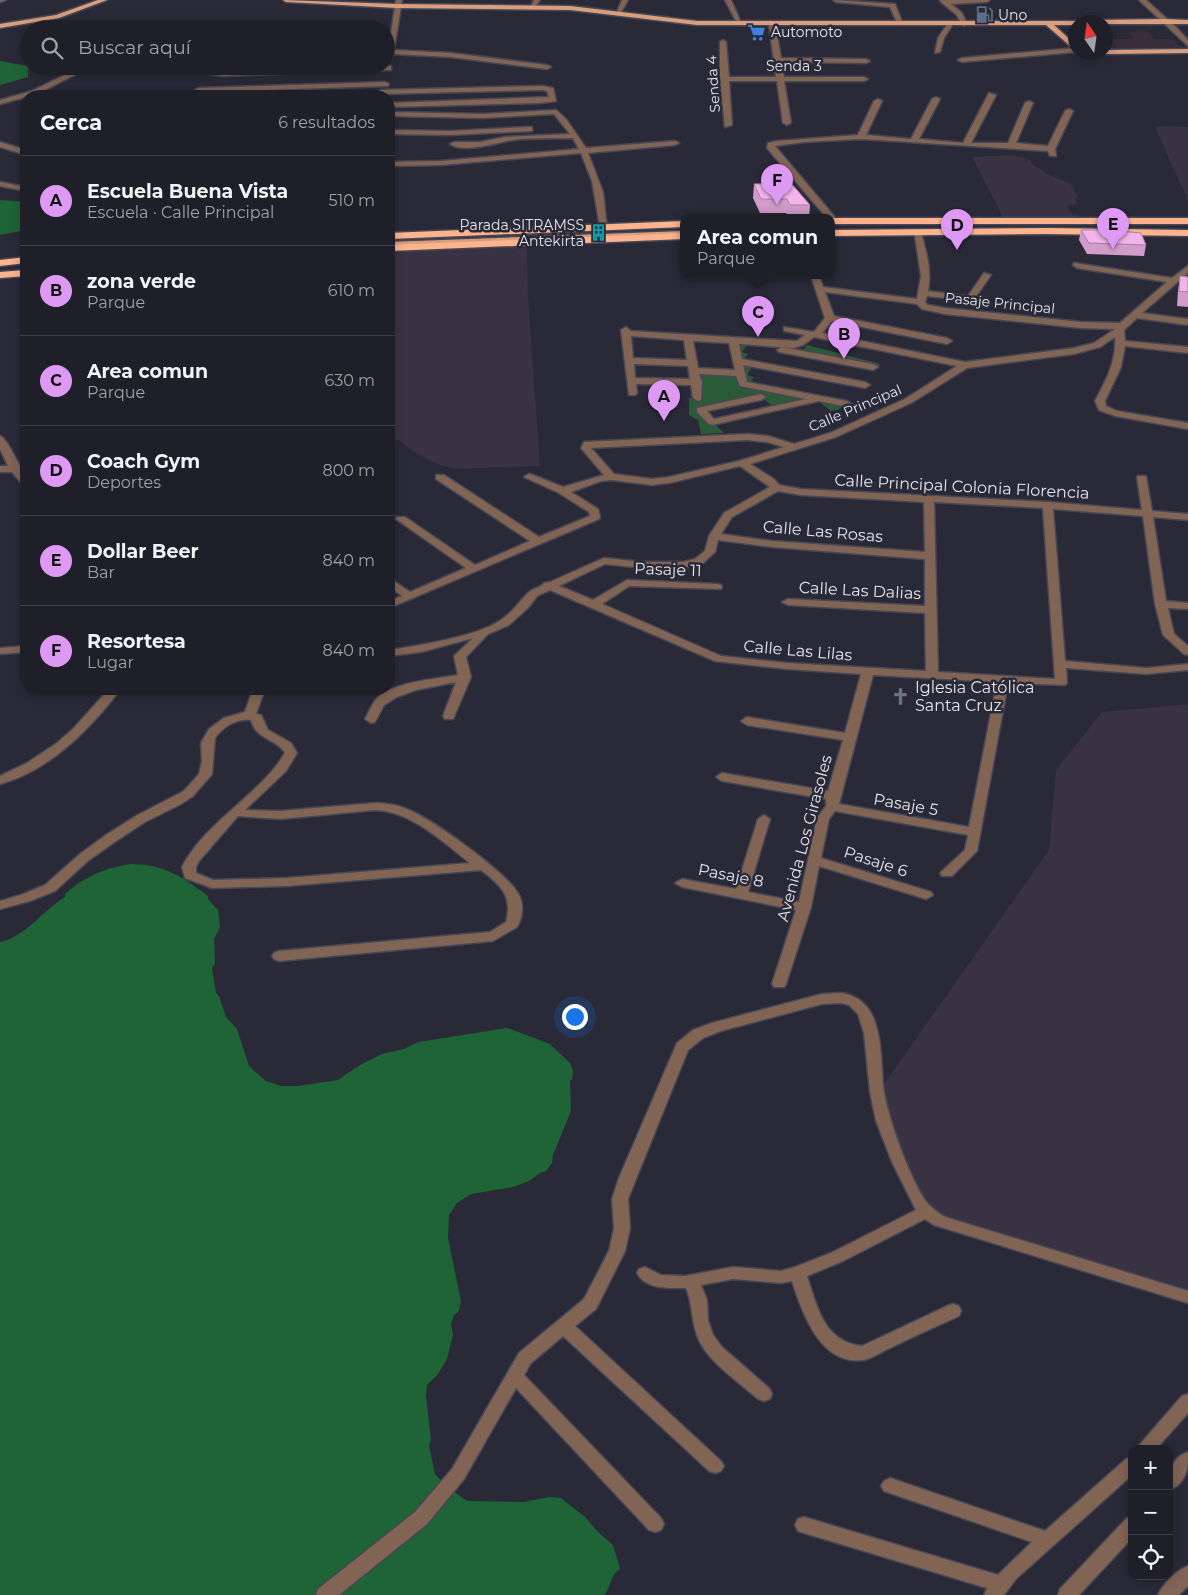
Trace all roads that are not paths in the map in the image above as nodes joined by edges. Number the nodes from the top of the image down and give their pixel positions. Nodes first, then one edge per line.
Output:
1 (104, 0) edge
2 (286, 0) edge
3 (537, 0) edge
4 (624, 0) edge
5 (728, 0) edge
6 (836, 0) edge
7 (987, 0) edge
8 (1142, 0) edge
9 (944, 1) edge
10 (398, 3) edge
11 (532, 7) junction
12 (618, 13) junction
13 (38, 20) edge
14 (395, 20) edge
15 (1166, 20) junction
16 (1113, 21) edge
17 (1188, 22) edge
18 (20, 23) edge
19 (1068, 23) edge
20 (740, 24) junction
21 (772, 24) junction
22 (900, 24) junction
23 (948, 24) junction
24 (964, 24) junction
25 (1049, 24) junction
26 (0, 26) edge
27 (722, 42) dead end
28 (1068, 42) edge
29 (1188, 44) edge
30 (1068, 51) edge
31 (1188, 51) edge
32 (395, 52) edge
33 (937, 52) dead end
34 (1113, 52) edge
35 (777, 60) junction
36 (962, 60) dead end
37 (866, 61) dead end
38 (547, 67) dead end
39 (73, 75) edge
40 (196, 75) edge
41 (387, 75) edge
42 (724, 79) junction
43 (780, 79) junction
44 (864, 79) dead end
45 (385, 84) junction
46 (44, 90) edge
47 (198, 90) edge
48 (260, 90) edge
49 (383, 90) edge
50 (395, 93) edge
51 (992, 95) dead end
52 (936, 99) dead end
53 (20, 100) edge
54 (878, 101) dead end
55 (0, 102) edge
56 (1029, 103) dead end
57 (395, 105) edge
58 (1069, 110) dead end
59 (395, 114) edge
60 (787, 123) dead end
61 (728, 125) dead end
62 (529, 129) dead end
63 (395, 132) edge
64 (574, 136) junction
65 (861, 137) junction
66 (914, 141) junction
67 (675, 143) dead end
68 (0, 144) edge
69 (454, 144) dead end
70 (966, 144) junction
71 (1011, 145) junction
72 (20, 151) edge
73 (585, 151) junction
74 (395, 164) edge
75 (0, 184) edge
76 (20, 188) edge
77 (824, 214) edge
78 (1188, 222) edge
79 (835, 224) edge
80 (835, 224) edge
81 (835, 224) edge
82 (680, 225) edge
83 (680, 225) edge
84 (604, 227) junction
85 (1188, 231) edge
86 (917, 232) junction
87 (680, 235) edge
88 (395, 237) edge
89 (395, 237) edge
90 (395, 246) edge
91 (20, 262) edge
92 (0, 264) edge
93 (1077, 265) dead end
94 (1188, 269) edge
95 (20, 272) edge
96 (0, 274) edge
97 (987, 275) dead end
98 (816, 279) edge
99 (1174, 281) junction
100 (820, 289) junction
101 (924, 293) junction
102 (920, 302) junction
103 (1135, 315) junction
104 (830, 318) junction
105 (1188, 322) edge
106 (1121, 328) junction
107 (787, 329) dead end
108 (814, 335) junction
109 (688, 337) junction
110 (734, 340) junction
111 (947, 341) dead end
112 (1122, 343) junction
113 (1188, 350) edge
114 (630, 361) junction
115 (738, 361) junction
116 (965, 364) junction
117 (694, 367) junction
118 (873, 367) dead end
119 (741, 373) junction
120 (632, 381) junction
121 (697, 382) junction
122 (865, 385) dead end
123 (632, 394) dead end
124 (761, 396) dead end
125 (698, 398) dead end
126 (819, 398) junction
127 (848, 404) dead end
128 (1188, 426) edge
129 (0, 439) edge
130 (795, 447) junction
131 (742, 463) junction
132 (0, 468) edge
133 (20, 473) edge
134 (20, 475) edge
135 (440, 477) dead end
136 (529, 477) dead end
137 (611, 477) junction
138 (1142, 478) dead end
139 (776, 488) junction
140 (563, 491) junction
141 (929, 498) junction
142 (1048, 505) junction
143 (1147, 513) junction
144 (1188, 516) edge
145 (401, 519) dead end
146 (714, 536) junction
147 (538, 541) junction
148 (930, 556) junction
149 (474, 569) junction
150 (548, 585) junction
151 (395, 586) edge
152 (717, 587) dead end
153 (409, 596) junction
154 (395, 602) edge
155 (788, 602) dead end
156 (1161, 604) junction
157 (593, 605) junction
158 (1188, 606) edge
159 (931, 610) junction
160 (483, 632) junction
161 (20, 649) edge
162 (0, 651) edge
163 (395, 652) edge
164 (1188, 652) edge
165 (1060, 664) junction
166 (1188, 667) edge
167 (868, 671) junction
168 (932, 675) junction
169 (465, 677) junction
170 (1003, 680) junction
171 (395, 694) edge
172 (108, 695) edge
173 (257, 695) edge
174 (392, 695) edge
175 (250, 715) junction
176 (449, 716) dead end
177 (371, 718) dead end
178 (746, 721) dead end
179 (848, 737) junction
180 (722, 777) dead end
181 (0, 780) edge
182 (832, 802) junction
183 (235, 812) junction
184 (764, 818) dead end
185 (974, 832) junction
186 (816, 860) junction
187 (484, 866) junction
188 (947, 872) dead end
189 (682, 883) dead end
190 (741, 894) junction
191 (926, 895) dead end
192 (0, 906) edge
193 (804, 907) junction
194 (279, 956) dead end
195 (780, 984) dead end
196 (926, 1212) junction
197 (645, 1273) dead end
198 (798, 1273) junction
199 (691, 1280) junction
200 (1188, 1297) edge
201 (953, 1311) dead end
202 (565, 1327) junction
203 (515, 1376) junction
204 (764, 1394) dead end
205 (1188, 1401) edge
206 (1149, 1445) edge
207 (1188, 1459) edge
208 (715, 1466) dead end
209 (1128, 1468) edge
210 (1173, 1477) edge
211 (890, 1486) dead end
212 (655, 1524) dead end
213 (804, 1525) dead end
214 (1128, 1529) edge
215 (1048, 1540) junction
216 (1188, 1574) edge
217 (998, 1589) edge
218 (325, 1595) edge
219 (1067, 1595) edge
220 (1167, 1595) edge

1 - 13 main road
2 - 10 main road
3 - 11 street
4 - 12 street
5 - 20 street
6 - 22 street
7 - 9 street
8 - 15 street
9 - 24 street
10 - 11 main road
10 - 14 street
11 - 12 main road
12 - 20 main road
15 - 16 main road
15 - 17 main road
15 - 29 street
18 - 26 main road
19 - 25 main road
20 - 21 main road
21 - 22 main road
21 - 35 street
22 - 23 main road
23 - 24 main road
23 - 33 street
24 - 25 main road
25 - 28 main road
27 - 42 street, Senda 4
30 - 36 street
31 - 34 main road
32 - 38 street
35 - 37 street
35 - 43 street
39 - 46 street
40 - 47 street
41 - 45 street
42 - 43 street, Senda 3
42 - 61 street, Senda 4
43 - 44 street, Senda 3
43 - 60 street
45 - 48 street
45 - 49 street
50 - 57 street
51 - 70 street
52 - 66 street
53 - 55 street
54 - 65 street
56 - 71 street
58 - 71 street
59 - 64 street
62 - 63 street
64 - 69 street
64 - 73 street
65 - 66 street
65 - 77 street
66 - 70 street
67 - 73 street
68 - 72 street
70 - 71 street
73 - 74 street
73 - 84 street
75 - 76 street
78 - 79 highway
80 - 85 main road
81 - 86 highway
82 - 84 highway
83 - 89 main road
84 - 88 highway
85 - 86 highway
86 - 101 street, Pasaje Principal
87 - 90 highway
91 - 92 highway
93 - 99 street
94 - 99 street, Calle Principal
95 - 96 highway
97 - 101 street
98 - 100 street
99 - 103 street, Calle Principal
100 - 102 street
100 - 104 street
101 - 102 street, Pasaje Principal
102 - 106 street, Pasaje Principal
103 - 105 street
103 - 106 street, Calle Principal
104 - 108 street
104 - 111 street
106 - 112 street
106 - 116 street, Calle Principal
107 - 108 street
108 - 110 street
108 - 116 street
109 - 110 street
109 - 114 street
109 - 117 street
110 - 115 street
110 - 118 street
112 - 113 street
112 - 128 street
114 - 117 street
114 - 120 street
115 - 119 street
115 - 122 street
116 - 130 street, Calle Principal
117 - 119 street
117 - 121 street
119 - 126 street
120 - 121 street
120 - 123 street
121 - 125 street
124 - 126 street
126 - 127 street
129 - 133 street
130 - 131 street, Calle Principal
130 - 137 street
131 - 137 street, Calle Principal
131 - 139 street, Calle Principal Colonia Florencia
132 - 134 street
135 - 147 street
136 - 140 street
137 - 140 street, Calle Principal
138 - 143 street
139 - 141 street, Calle Principal Colonia Florencia
139 - 146 street
140 - 147 street
141 - 142 street, Calle Principal Colonia Florencia
141 - 148 street
142 - 143 street, Calle Principal Colonia Florencia
142 - 165 street
143 - 144 street, Calle Principal Colonia Florencia
143 - 156 street
145 - 149 street
146 - 148 street, Calle Las Rosas
146 - 150 street
147 - 149 street
148 - 159 street
149 - 153 street
150 - 157 street, Calle Las Lilas
150 - 160 street
151 - 153 street
152 - 157 street, Pasaje 11
153 - 154 street
155 - 159 street, Calle Las Dalias
156 - 158 street
156 - 164 street
157 - 167 street, Calle Las Lilas
159 - 168 street
160 - 163 street
160 - 169 street
161 - 162 street
165 - 166 street
165 - 170 street, Calle Las Lilas
167 - 168 street, Calle Las Lilas
167 - 179 street, Avenida Los Girasoles
168 - 170 street, Calle Las Lilas
169 - 171 street
169 - 176 street
170 - 185 street
172 - 181 street
173 - 175 street
174 - 177 street
175 - 183 street
175 - 192 street
178 - 179 street
179 - 182 street, Avenida Los Girasoles
180 - 182 street, Pasaje 5
182 - 185 street, Pasaje 5
182 - 186 street, Avenida Los Girasoles
183 - 187 street
183 - 187 street
184 - 190 street
185 - 188 street
186 - 191 street, Pasaje 6
186 - 193 street, Avenida Los Girasoles
187 - 194 street
189 - 190 street, Pasaje 8
190 - 193 street, Pasaje 8
193 - 195 street, Avenida Los Girasoles
196 - 198 street
196 - 200 street
196 - 202 street
197 - 199 street
198 - 199 street
198 - 201 street
199 - 204 street
202 - 203 street
202 - 208 street
203 - 212 street
203 - 218 street
205 - 206 street
207 - 210 street
209 - 215 street
211 - 215 street
213 - 217 street
214 - 219 street
215 - 217 street
216 - 220 street

